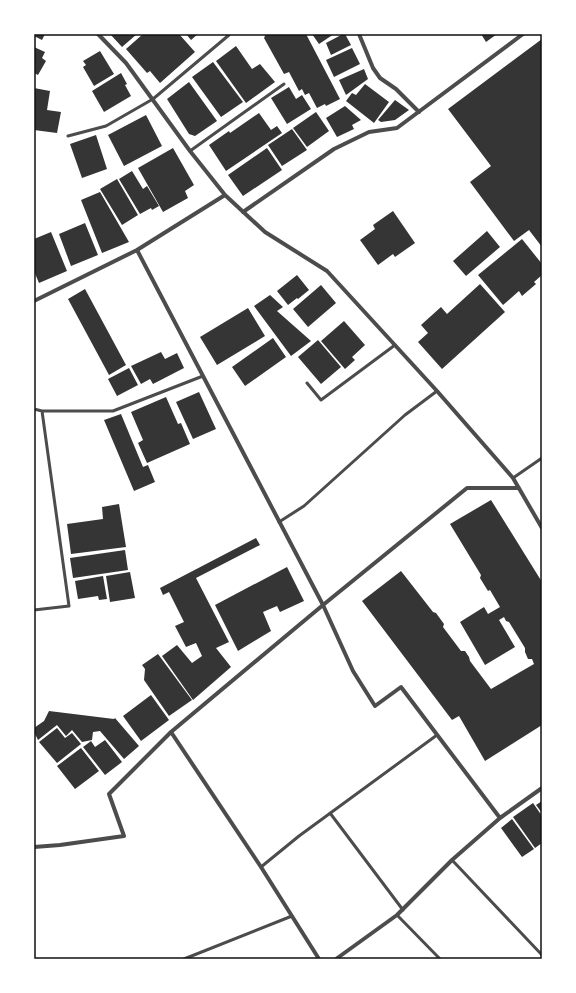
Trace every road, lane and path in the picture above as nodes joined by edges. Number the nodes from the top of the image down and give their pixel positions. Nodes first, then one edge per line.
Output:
1 (98, 34) edge
2 (228, 34) edge
3 (359, 34) edge
4 (523, 34) edge
5 (284, 84) dead end
6 (153, 99) junction
7 (419, 112) junction
8 (68, 136) dead end
9 (190, 151) junction
10 (225, 195) junction
11 (243, 212) junction
12 (137, 250) junction
13 (34, 301) edge
14 (395, 345) junction
15 (203, 376) junction
16 (307, 383) dead end
17 (437, 391) junction
18 (34, 409) edge
19 (42, 411) junction
20 (542, 458) edge
21 (514, 478) junction
22 (519, 488) junction
23 (279, 522) junction
24 (542, 528) edge
25 (323, 605) junction
26 (34, 610) edge
27 (171, 732) junction
28 (437, 735) junction
29 (542, 788) edge
30 (330, 813) junction
31 (500, 818) junction
32 (34, 847) edge
33 (452, 860) junction
34 (261, 867) junction
35 (403, 910) junction
36 (397, 915) junction
37 (292, 916) junction
38 (542, 955) edge
39 (184, 959) edge
40 (319, 959) edge
41 (337, 959) edge
42 (440, 959) edge

1 - 6 street
2 - 6 lane
3 - 7 street
4 - 7 street
5 - 9 lane
6 - 8 lane
6 - 9 street
7 - 11 street
9 - 10 street
10 - 11 street
10 - 12 street
11 - 14 street
12 - 13 street
12 - 15 street
14 - 16 lane
14 - 17 street
15 - 19 lane
15 - 23 street
17 - 21 street
17 - 23 lane
18 - 19 lane
19 - 26 lane
20 - 21 lane
21 - 22 street
22 - 24 street
22 - 25 street
23 - 25 street
25 - 27 street
25 - 28 street
27 - 32 street
27 - 34 street
28 - 30 lane
28 - 31 street
29 - 31 street
30 - 34 lane
30 - 35 lane
31 - 33 street
33 - 35 street
33 - 38 lane
34 - 37 street
35 - 36 street
36 - 41 street
36 - 42 lane
37 - 39 lane
37 - 40 street

